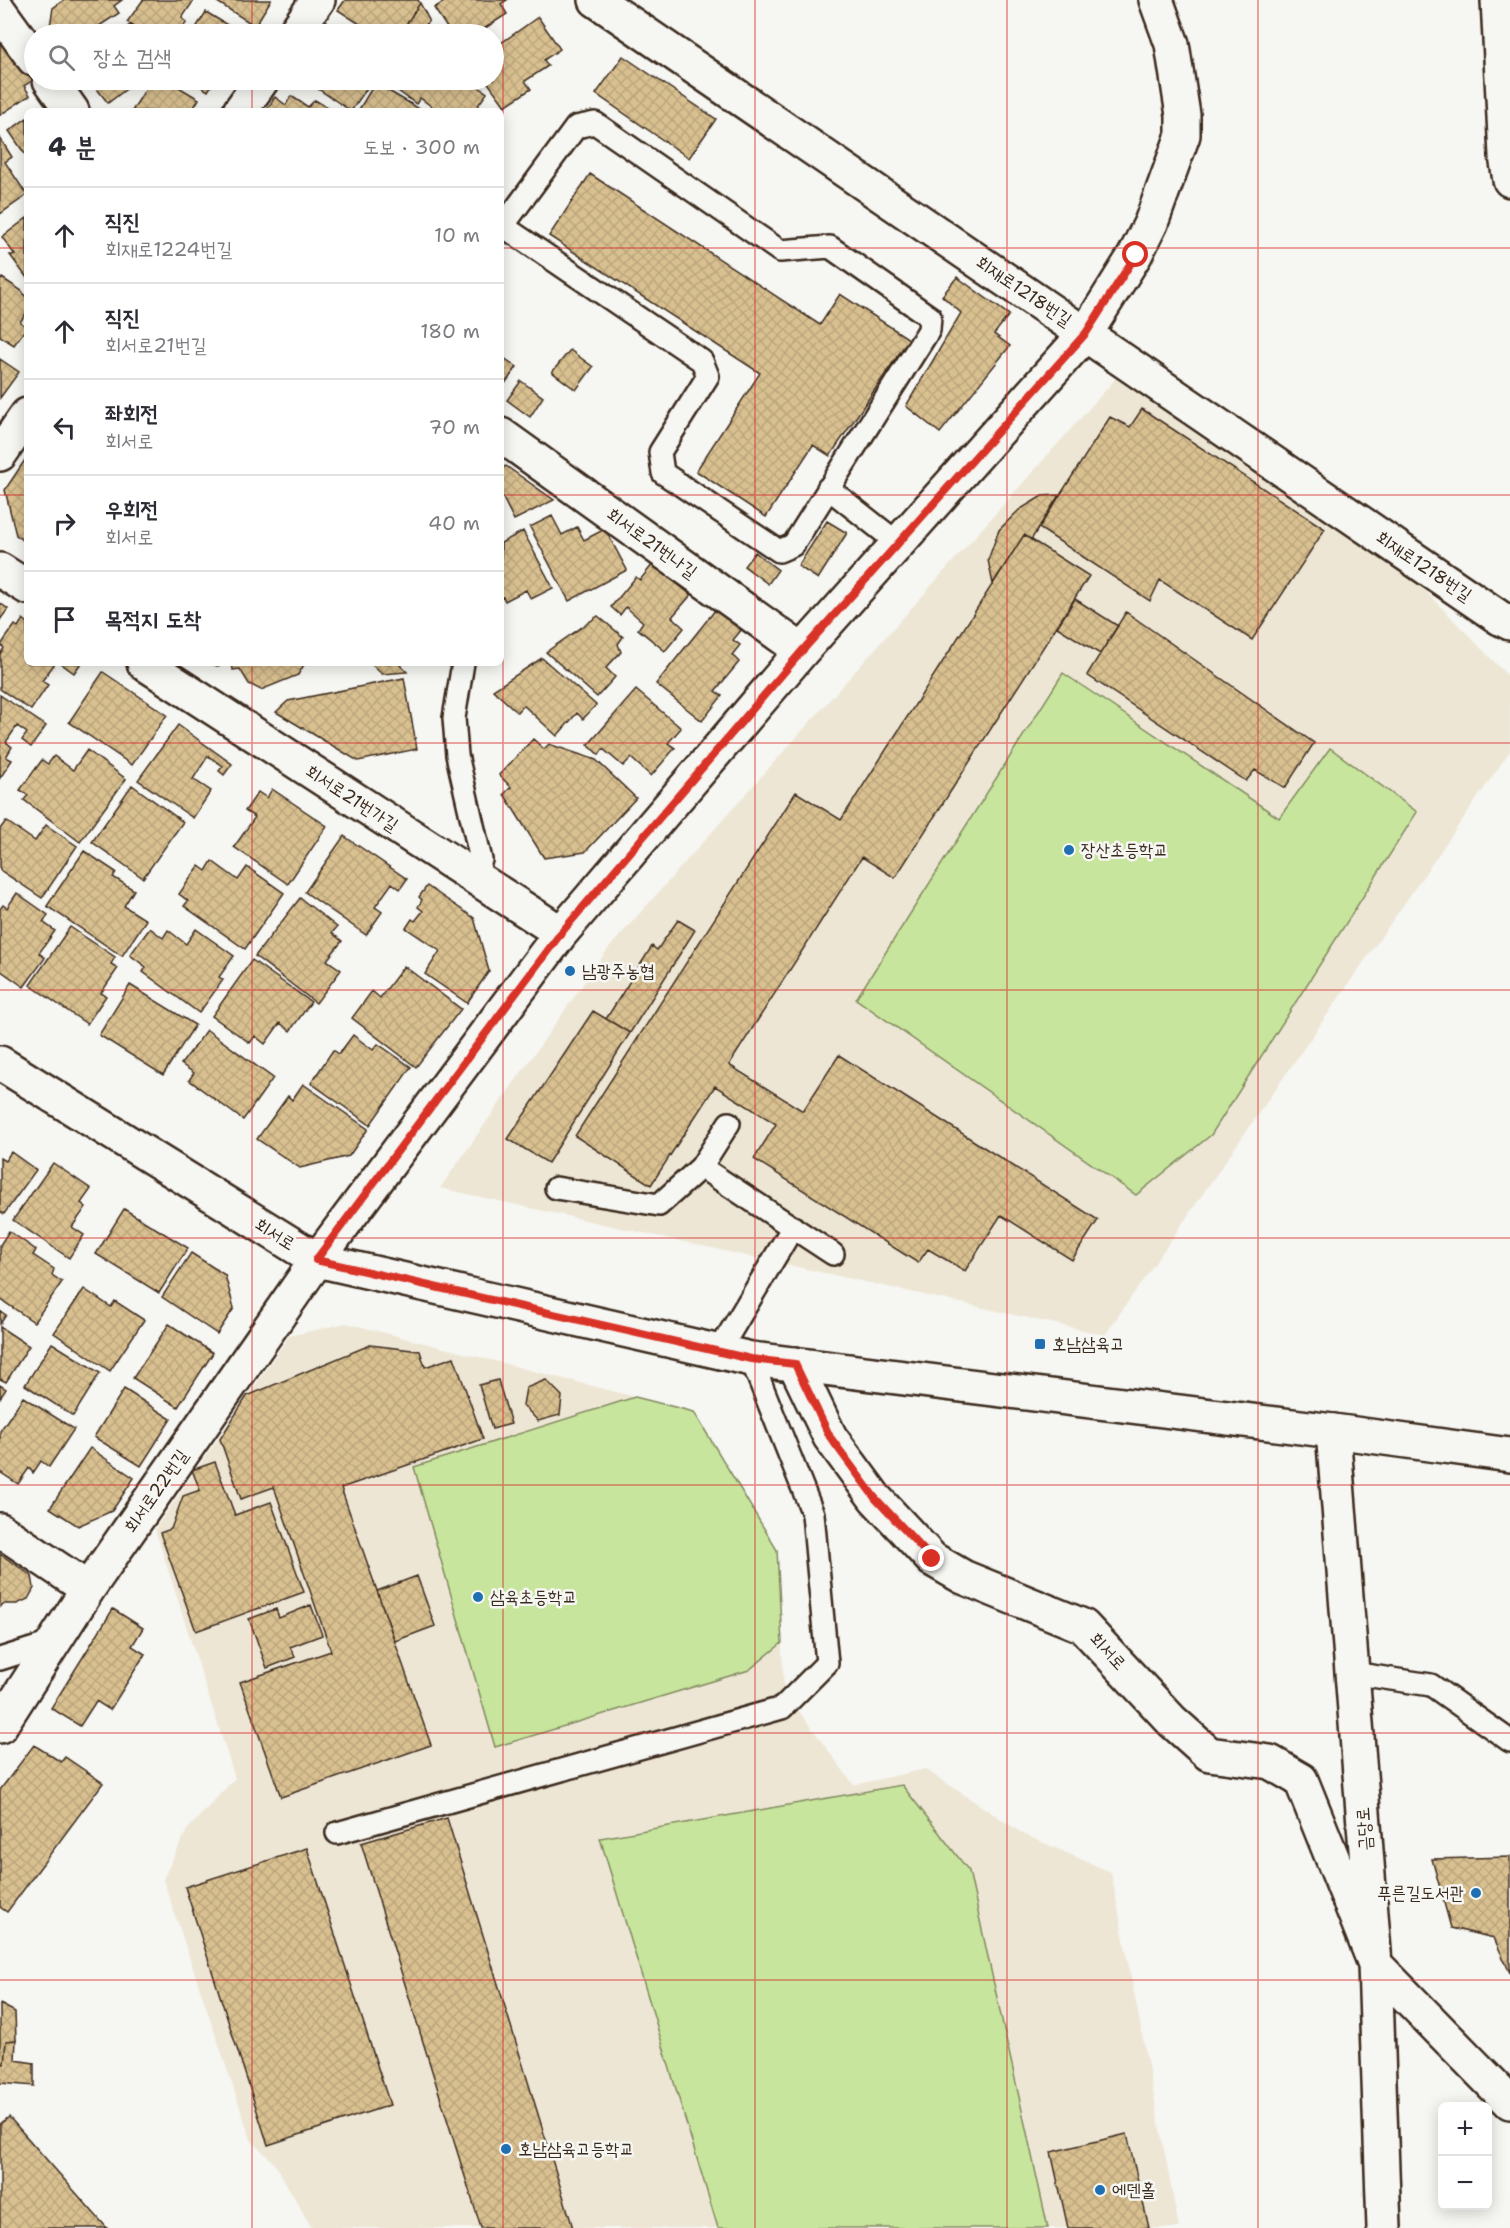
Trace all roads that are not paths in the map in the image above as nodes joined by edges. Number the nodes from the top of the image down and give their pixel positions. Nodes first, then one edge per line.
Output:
1 (21, 0) edge
2 (318, 0) edge
3 (596, 0) edge
4 (1156, 0) edge
5 (1498, 0) edge
6 (0, 12) edge
7 (301, 24) edge
8 (24, 45) edge
9 (57, 90) edge
10 (255, 90) edge
11 (70, 108) edge
12 (242, 108) edge
13 (1510, 180) edge
14 (504, 225) edge
15 (504, 227) edge
16 (1086, 333) junction
17 (24, 419) edge
18 (504, 437) edge
19 (0, 454) edge
20 (828, 488) junction
21 (899, 544) junction
22 (0, 570) edge
23 (24, 585) edge
24 (1510, 623) edge
25 (802, 651) junction
26 (149, 666) edge
27 (462, 666) edge
28 (475, 878) junction
29 (561, 933) junction
30 (0, 1063) edge
31 (729, 1123) dead end
32 (701, 1167) junction
33 (556, 1188) dead end
34 (793, 1227) junction
35 (833, 1254) dead end
36 (316, 1260) junction
37 (719, 1351) junction
38 (751, 1359) junction
39 (795, 1364) junction
40 (1333, 1431) junction
41 (1510, 1455) edge
42 (0, 1530) edge
43 (88, 1589) junction
44 (54, 1642) junction
45 (0, 1659) edge
46 (1352, 1673) junction
47 (0, 1725) edge
48 (1510, 1742) edge
49 (338, 1833) dead end
50 (1374, 1964) junction
51 (1510, 2102) edge
52 (1384, 2228) edge

1 - 6 street
2 - 7 street
3 - 16 street, 회재로1218번길
4 - 16 street, 회서로22번길
5 - 13 street
6 - 8 street
9 - 11 street
10 - 12 street
14 - 20 lane
15 - 20 lane
16 - 21 street, 회서로22번길
16 - 24 street, 회재로1218번길
17 - 19 street
18 - 25 street, 회서로21번나길
20 - 21 lane
21 - 25 street, 회서로22번길
22 - 23 street
25 - 29 street, 회서로22번길
26 - 28 street, 회서로21번가길
27 - 28 lane
28 - 29 street, 회서로21번가길
29 - 36 street, 회서로22번길
30 - 36 street, 회서로
31 - 32 lane
32 - 33 lane
32 - 34 lane
34 - 35 lane
34 - 37 lane
36 - 37 street, 회서로
36 - 43 street, 회서로22번길
37 - 38 street, 회서로
38 - 39 street, 회서로
38 - 49 lane
39 - 40 street, 회서로
39 - 50 street, 회서로
40 - 41 street, 회서로
40 - 46 street, 금당로
42 - 43 street
43 - 44 street, 회서로22번길
44 - 45 lane
44 - 47 street, 회서로22번길
46 - 48 lane
46 - 50 street, 금당로
50 - 51 street
50 - 52 street, 금당로

